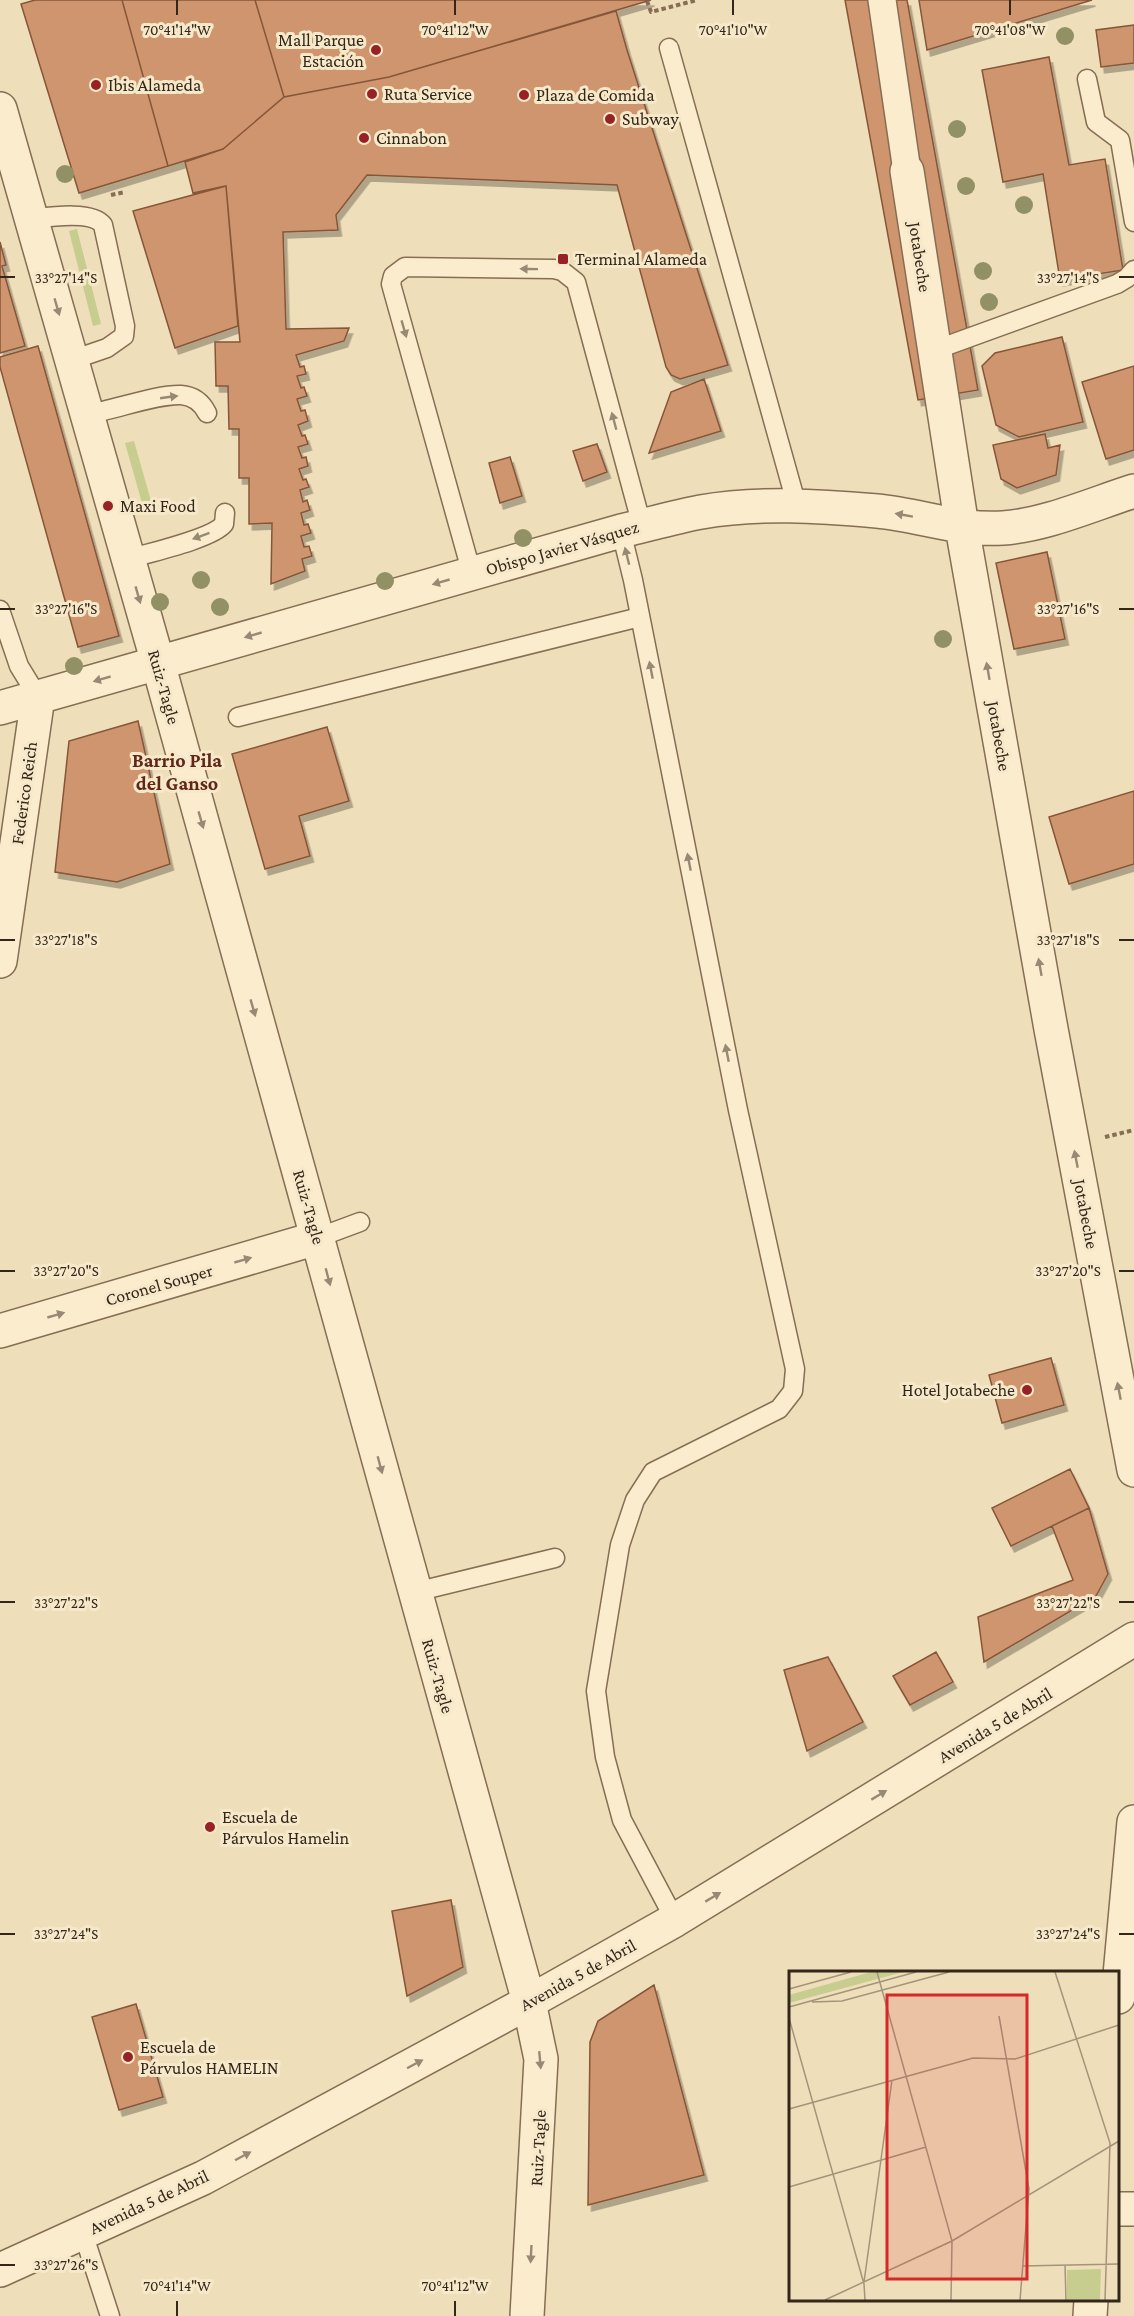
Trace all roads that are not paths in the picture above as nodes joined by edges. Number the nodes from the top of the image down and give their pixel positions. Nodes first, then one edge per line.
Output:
1 (882, 0) edge
2 (669, 48) dead end
3 (1087, 79) dead end
4 (0, 109) edge
5 (6, 162) edge
6 (907, 171) joint
7 (31, 219) junction
8 (1134, 222) edge
9 (1134, 270) edge
10 (934, 350) junction
11 (72, 360) junction
12 (207, 413) dead end
13 (88, 414) junction
14 (1134, 491) edge
15 (796, 506) junction
16 (225, 513) dead end
17 (962, 527) junction
18 (631, 528) junction
19 (128, 559) junction
20 (472, 574) junction
21 (640, 617) junction
22 (2, 620) edge
23 (158, 663) junction
24 (38, 697) junction
25 (0, 708) edge
26 (238, 717) dead end
27 (0, 961) edge
28 (360, 1222) dead end
29 (317, 1238) junction
30 (0, 1331) edge
31 (1134, 1470) edge
32 (555, 1558) dead end
33 (415, 1592) junction
34 (1134, 1640) edge
35 (1134, 1822) edge
36 (675, 1920) junction
37 (1119, 1986) edge
38 (529, 2002) junction
39 (1134, 2209) edge
40 (1119, 2210) edge
41 (83, 2233) junction
42 (0, 2270) edge
43 (1091, 2301) edge
44 (110, 2316) edge
45 (527, 2316) edge
46 (1090, 2316) edge

1 - 6 street, Jotabeche
2 - 15 lane
3 - 8 lane
4 - 5 street, Ruiz-Tagle
5 - 7 street, Ruiz-Tagle
6 - 10 street, Jotabeche
7 -> 11 street, Ruiz-Tagle
7 - 11 lane
9 - 10 lane
10 - 17 street, Jotabeche
11 - 13 street, Ruiz-Tagle
13 -> 12 lane
13 - 19 street, Ruiz-Tagle
14 - 17 street, Obispo Javier Vásquez
17 -> 15 street, Obispo Javier Vásquez
15 - 18 street, Obispo Javier Vásquez
16 -> 19 lane
31 -> 17 street, Jotabeche
18 - 20 street, Obispo Javier Vásquez
18 -> 20 lane
21 -> 18 lane
19 -> 23 street, Ruiz-Tagle
20 -> 23 street, Obispo Javier Vásquez
21 - 26 lane
36 -> 21 lane
22 - 24 lane
23 -> 24 street, Obispo Javier Vásquez
23 -> 29 street, Ruiz-Tagle
24 - 25 street, Obispo Javier Vásquez
24 - 27 street, Federico Reich
28 - 29 lane
30 -> 29 street, Coronel Souper
29 -> 33 street, Ruiz-Tagle
32 - 33 lane
33 - 38 street, Ruiz-Tagle
36 -> 34 street, Avenida 5 de Abril
35 - 37 street
36 - 38 street, Avenida 5 de Abril
41 -> 38 street, Avenida 5 de Abril
38 -> 45 street, Ruiz-Tagle
39 - 40 street
41 - 42 street, Avenida 5 de Abril
41 - 44 lane
43 - 46 street

